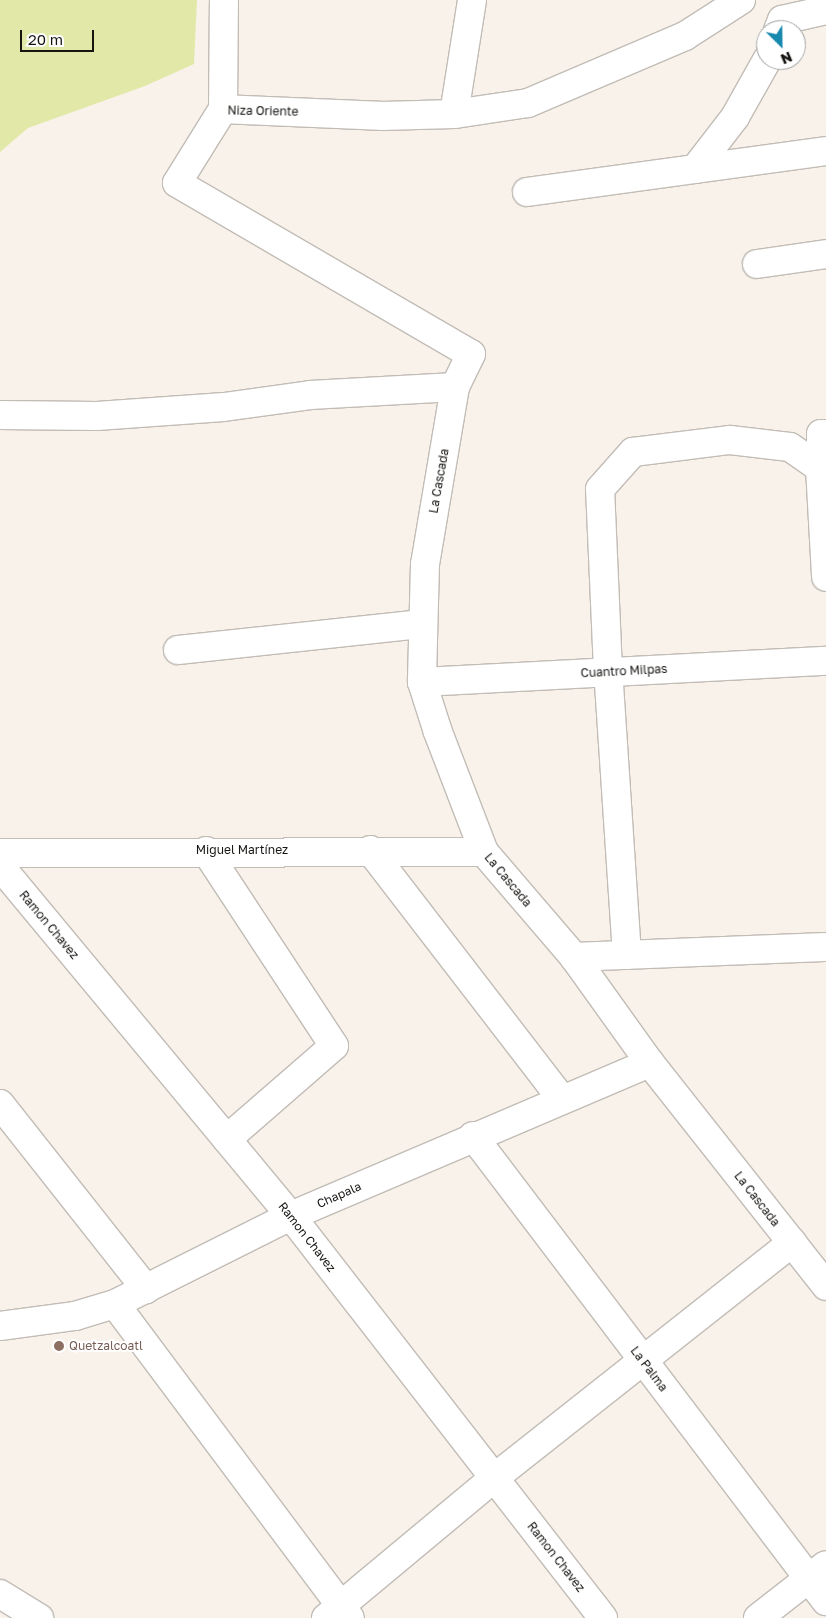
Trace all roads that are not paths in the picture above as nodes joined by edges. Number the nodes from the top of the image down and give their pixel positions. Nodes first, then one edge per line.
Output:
1 (224, 0) edge
2 (472, 0) edge
3 (741, 0) edge
4 (809, 8) edge
5 (782, 20) edge
6 (761, 70) edge
7 (222, 108) junction
8 (454, 114) junction
9 (826, 152) edge
10 (695, 169) junction
11 (527, 192) dead end
12 (826, 254) edge
13 (756, 264) dead end
14 (455, 387) junction
15 (0, 415) edge
16 (826, 434) edge
17 (820, 468) junction
18 (826, 577) edge
19 (423, 624) junction
20 (178, 650) dead end
21 (826, 661) edge
22 (608, 671) junction
23 (422, 682) junction
24 (370, 850) junction
25 (206, 851) junction
26 (484, 852) junction
27 (0, 853) edge
28 (0, 866) edge
29 (826, 947) edge
30 (627, 955) junction
31 (574, 957) junction
32 (650, 1063) junction
33 (562, 1099) junction
34 (0, 1104) edge
35 (473, 1136) junction
36 (227, 1138) junction
37 (291, 1216) junction
38 (792, 1243) junction
39 (826, 1286) edge
40 (146, 1289) junction
41 (115, 1304) junction
42 (0, 1326) edge
43 (643, 1360) junction
44 (494, 1478) junction
45 (817, 1572) edge
46 (0, 1594) edge
47 (826, 1601) edge
48 (339, 1614) edge
49 (39, 1618) edge
50 (603, 1618) edge
51 (758, 1618) edge

1 - 7 street
2 - 8 street
3 - 8 street, Niza Oriente
4 - 5 street
6 - 10 street
7 - 8 street, Niza Oriente
7 - 14 street, Niza Oriente
9 - 10 street
10 - 11 street
12 - 13 street
14 - 15 street
14 - 19 street, La Cascada
16 - 17 street
17 - 18 street
17 - 22 street
19 - 20 street
19 - 23 street, La Cascada
21 - 22 street, Cuantro Milpas
22 - 23 street, Cuantro Milpas
22 - 30 street
23 - 26 street, La Cascada
24 - 25 street, Miguel Martínez
24 - 26 street, Miguel Martínez
24 - 33 street
25 - 27 street, Miguel Martínez
25 - 36 street
26 - 31 street, La Cascada
28 - 36 street, Ramon Chavez
29 - 30 street
30 - 31 street
31 - 32 street, La Cascada
32 - 33 street, Chapala
32 - 38 street, La Cascada
33 - 35 street, Chapala
34 - 40 street
35 - 37 street, Chapala
35 - 43 street, La Palma
36 - 37 street, Ramon Chavez
37 - 40 street, Chapala
37 - 44 street, Ramon Chavez
38 - 39 street, La Cascada
38 - 43 street
40 - 41 street, Chapala
41 - 42 street, Chapala
41 - 48 street
43 - 44 street
43 - 45 street, La Palma
44 - 48 street
44 - 50 street, Ramon Chavez
45 - 47 street, La Palma
45 - 51 street
46 - 49 street

